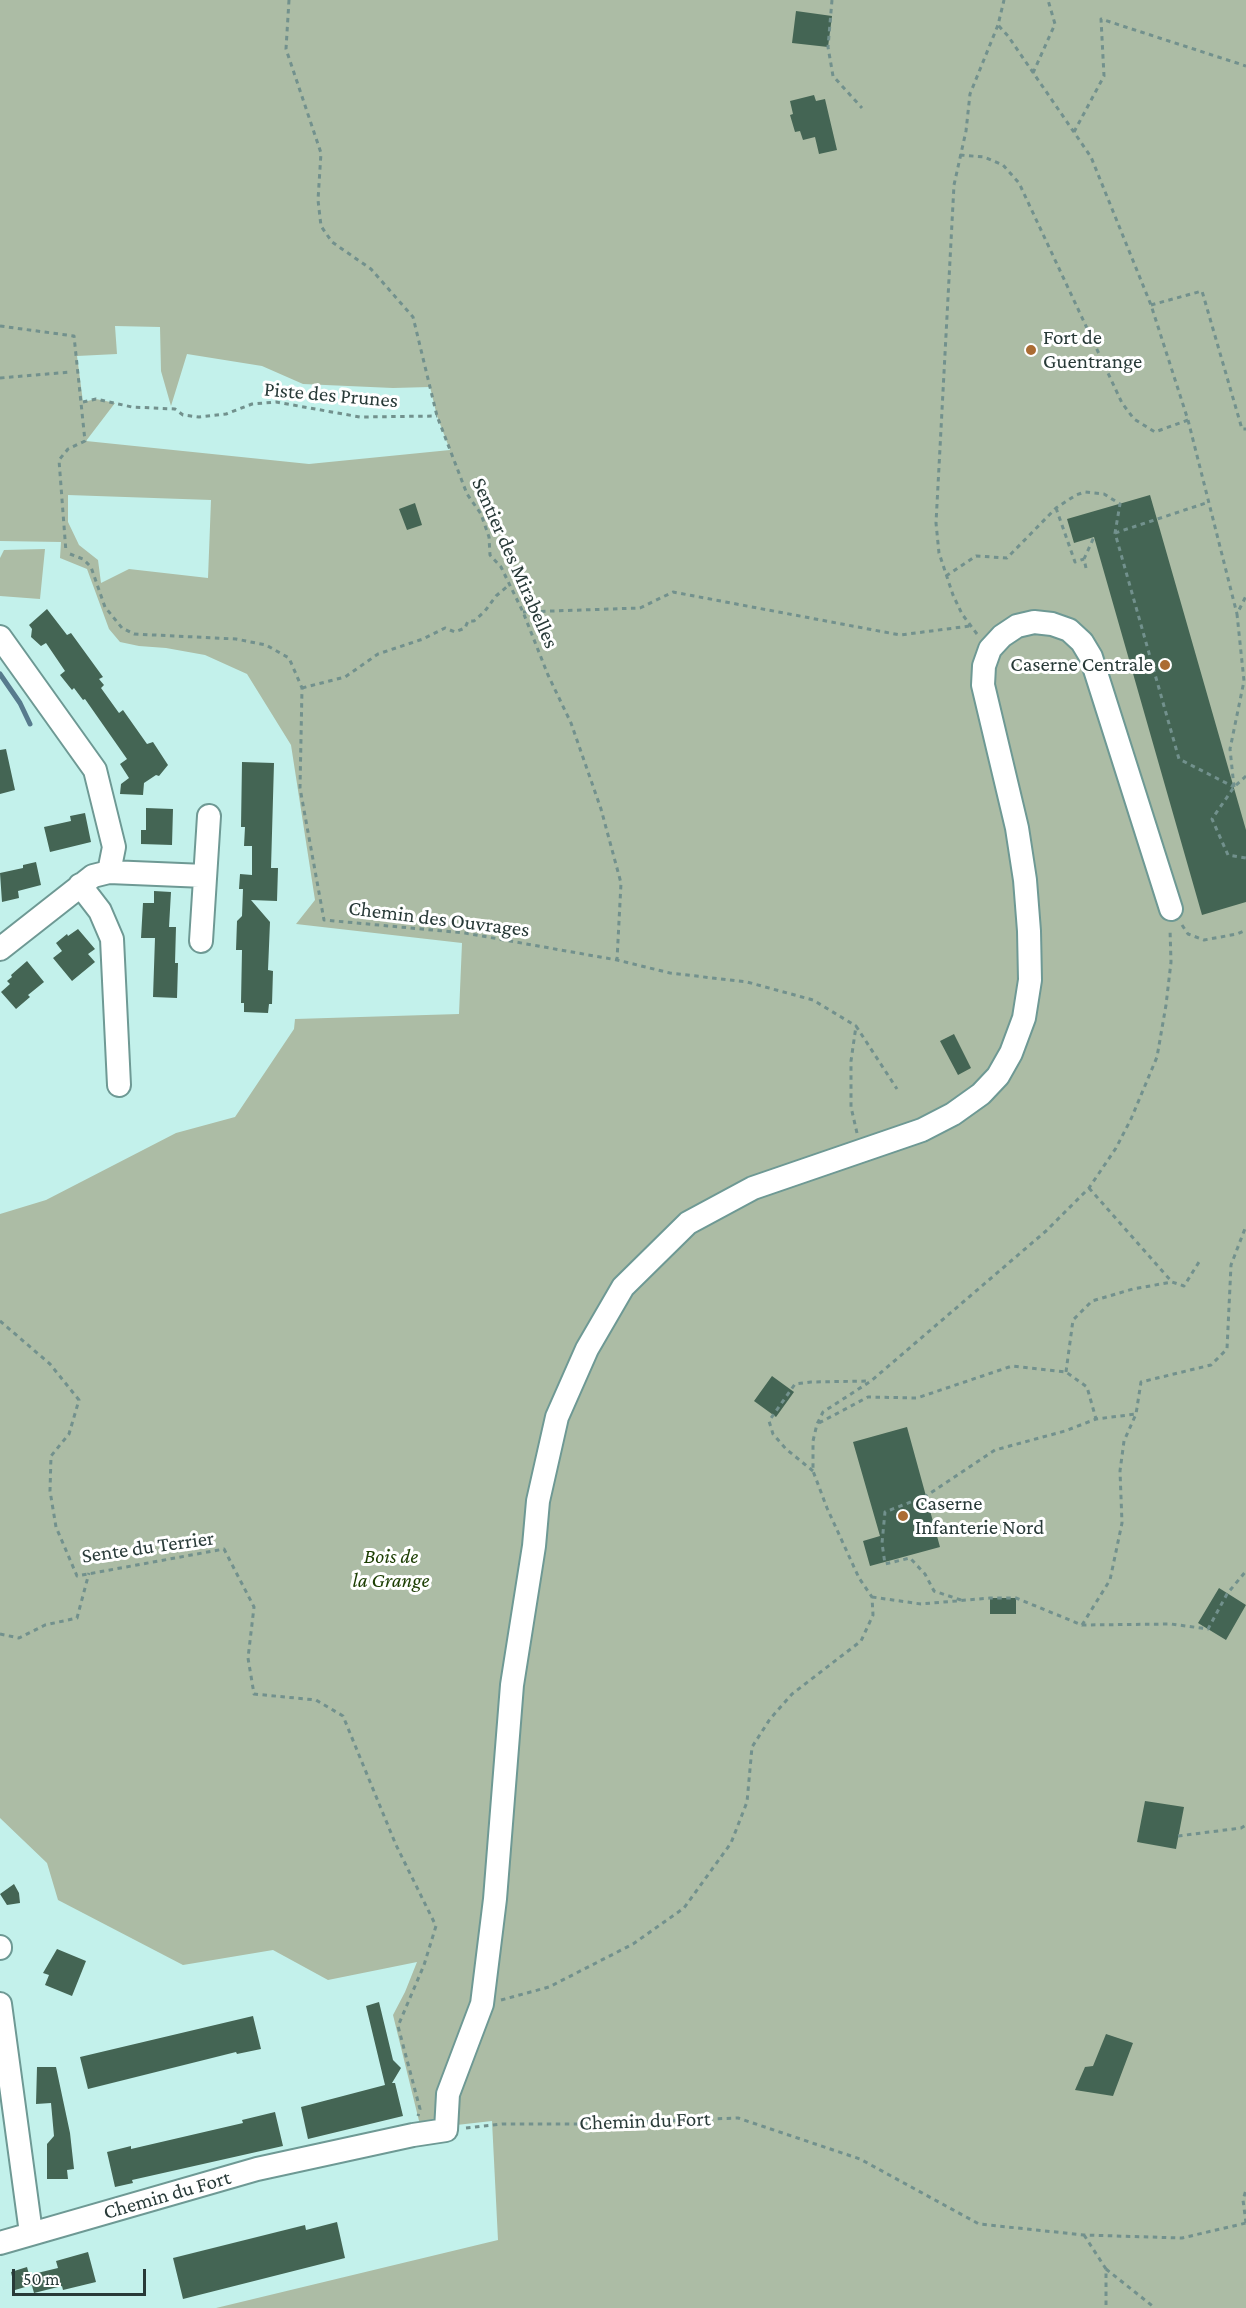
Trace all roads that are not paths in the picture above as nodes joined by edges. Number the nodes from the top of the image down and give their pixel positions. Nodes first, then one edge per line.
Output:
1 (0, 637) edge
2 (209, 816) dead end
3 (109, 872) junction
4 (205, 876) junction
5 (80, 885) junction
6 (1171, 909) road end
7 (201, 941) dead end
8 (0, 950) edge
9 (119, 1084) dead end
10 (0, 2004) edge
11 (31, 2233) junction
12 (0, 2243) edge

1 - 3 street
2 - 4 street
3 - 4 street
3 - 5 street
4 - 7 street
5 - 8 street
5 - 9 street
6 - 11 street, Chemin du Fort
10 - 11 street
11 - 12 street, Chemin du Fort

